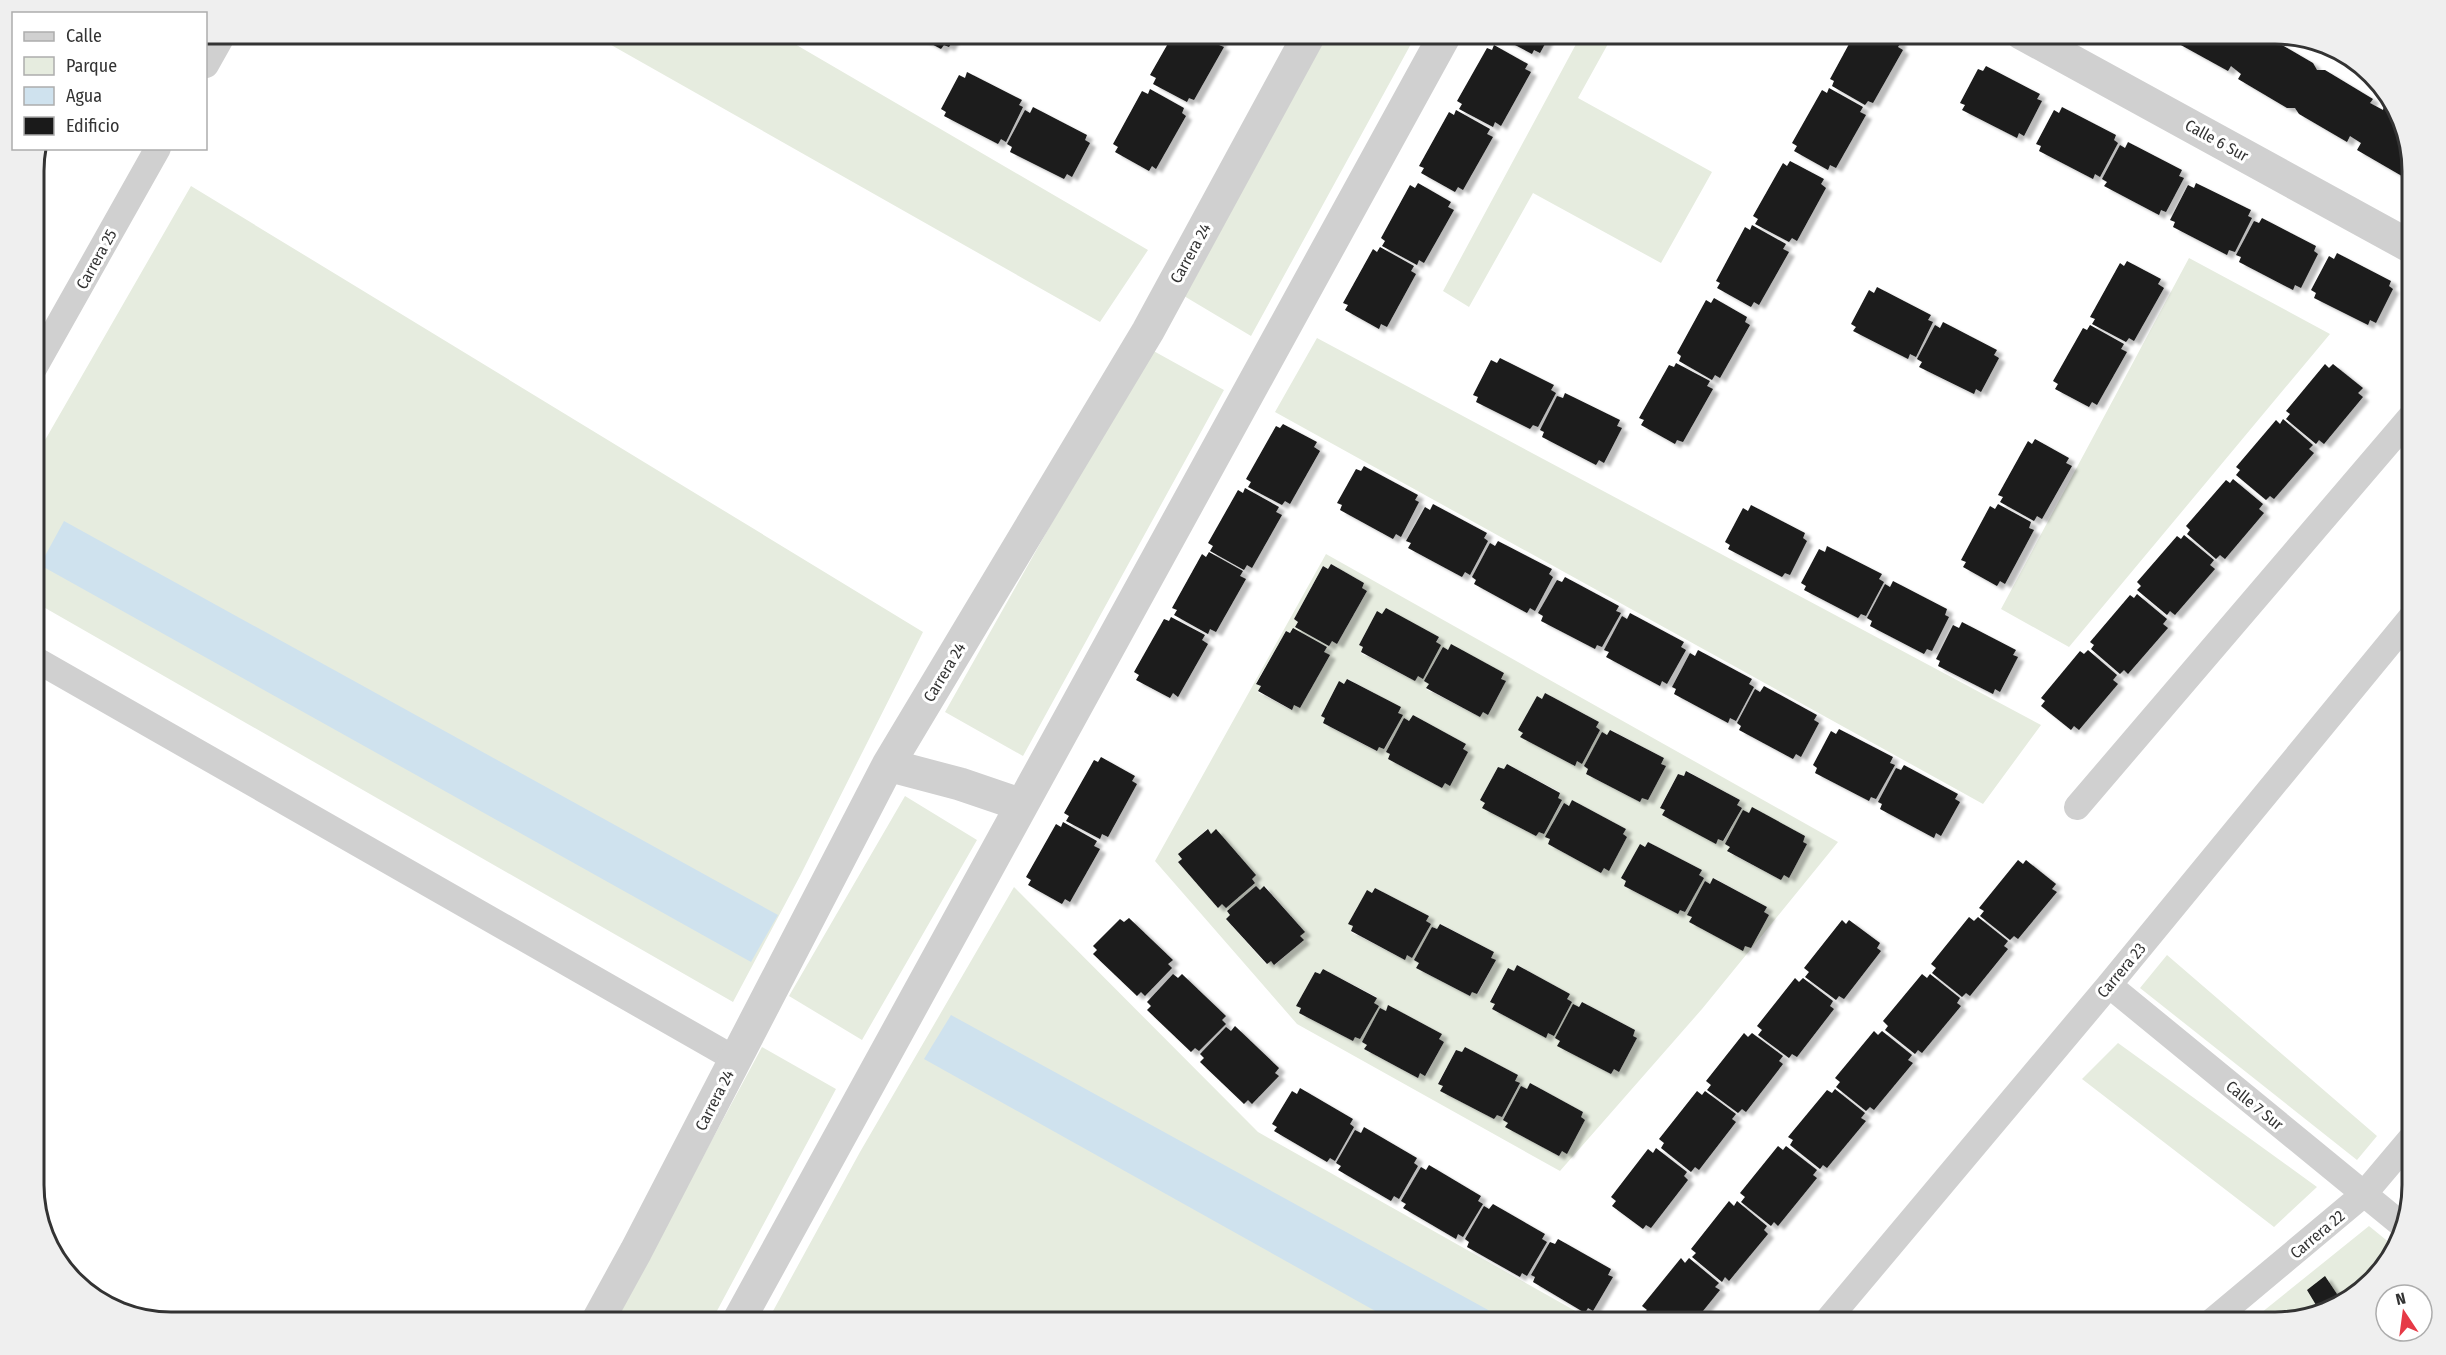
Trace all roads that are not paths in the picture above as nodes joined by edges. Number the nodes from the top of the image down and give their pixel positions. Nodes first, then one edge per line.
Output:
1 (218, 44) edge
2 (1304, 44) edge
3 (1440, 44) edge
4 (2041, 44) edge
5 (207, 63) edge
6 (157, 150) edge
7 (2402, 242) edge
8 (44, 350) edge
9 (2402, 427) edge
10 (2402, 628) edge
11 (44, 664) edge
12 (888, 765) junction
13 (1022, 805) junction
14 (2078, 807) dead end
15 (2109, 985) junction
16 (735, 1059) junction
17 (2402, 1149) edge
18 (2364, 1194) junction
19 (2397, 1221) edge
20 (602, 1312) edge
21 (743, 1312) edge
22 (1834, 1312) edge
23 (2223, 1312) edge

1 - 5 street
2 - 12 street, Carrera 24
3 - 13 street
4 - 7 street, Calle 6 Sur
6 - 8 street, Carrera 25
9 - 14 street
10 - 15 street, Carrera 23
11 - 16 street
12 - 13 street
12 - 16 street, Carrera 24
13 - 21 street
15 - 18 street, Calle 7 Sur
15 - 22 street, Carrera 23
16 - 20 street, Carrera 24
17 - 18 street, Carrera 22
18 - 19 street, Calle 7 Sur
18 - 23 street, Carrera 22

